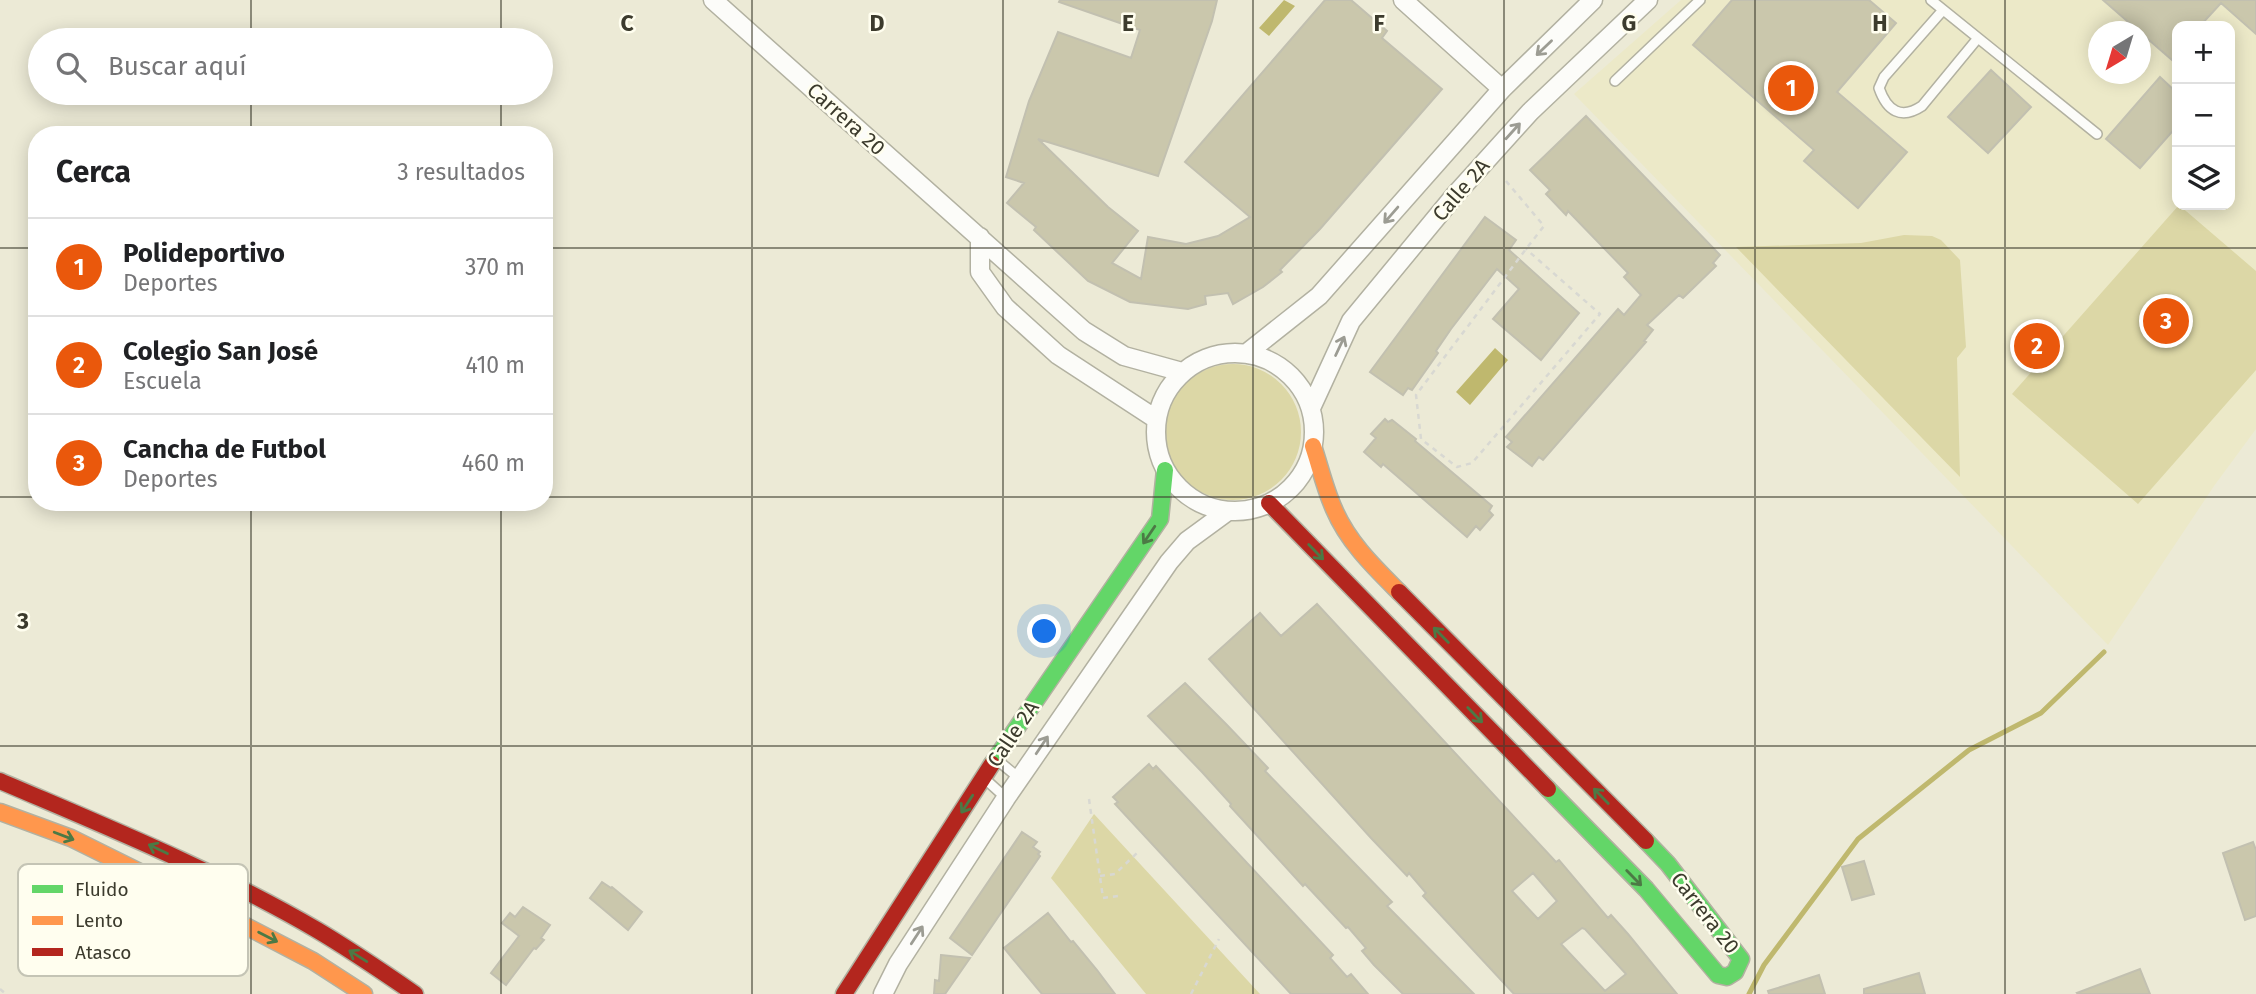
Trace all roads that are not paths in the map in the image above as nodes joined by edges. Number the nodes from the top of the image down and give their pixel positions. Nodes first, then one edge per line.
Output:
1 (713, 0) edge
2 (1403, 0) edge
3 (1593, 0) edge
4 (1648, 0) edge
5 (1700, 0) edge
6 (1931, 0) edge
7 (1943, 10) junction
8 (1978, 38) junction
9 (1615, 81) dead end
10 (1502, 89) junction
11 (2097, 134) dead end
12 (980, 237) junction
13 (1247, 353) junction
14 (1182, 372) junction
15 (1311, 408) junction
16 (1156, 419) junction
17 (1313, 446) junction
18 (1165, 470) junction
19 (1269, 503) junction
20 (1228, 512) junction
21 (996, 759) junction
22 (984, 778) junction
23 (1019, 778) junction
24 (0, 780) edge
25 (1006, 798) junction
26 (0, 812) edge
27 (123, 864) edge
28 (189, 864) edge
29 (248, 892) edge
30 (248, 927) edge
31 (364, 994) edge
32 (415, 994) edge
33 (844, 994) edge
34 (883, 994) edge

1 - 12 street, Carrera 20
2 - 10 street
3 -> 10 street, Calle 2A
15 -> 4 street, Calle 2A
5 - 9 lane
6 - 7 lane
7 - 8 lane
7 - 8 lane
8 - 11 lane
10 -> 13 street, Calle 2A
12 - 14 street, Carrera 20
12 - 16 street
13 - 14 street
13 - 15 street
14 - 16 street
15 - 17 street
16 - 18 street
17 - 19 street
19 -> 17 main road, Carrera 20
18 - 20 street
18 -> 21 main road, Calle 2A
19 - 20 street
23 -> 20 street, Calle 2A
21 - 22 main road, Calle 2A
21 - 23 lane
22 - 25 lane
22 -> 33 main road, Calle 2A
23 - 25 street, Calle 2A
28 -> 24 main road
34 -> 25 street, Calle 2A
26 -> 27 main road
32 -> 29 main road
30 -> 31 main road

